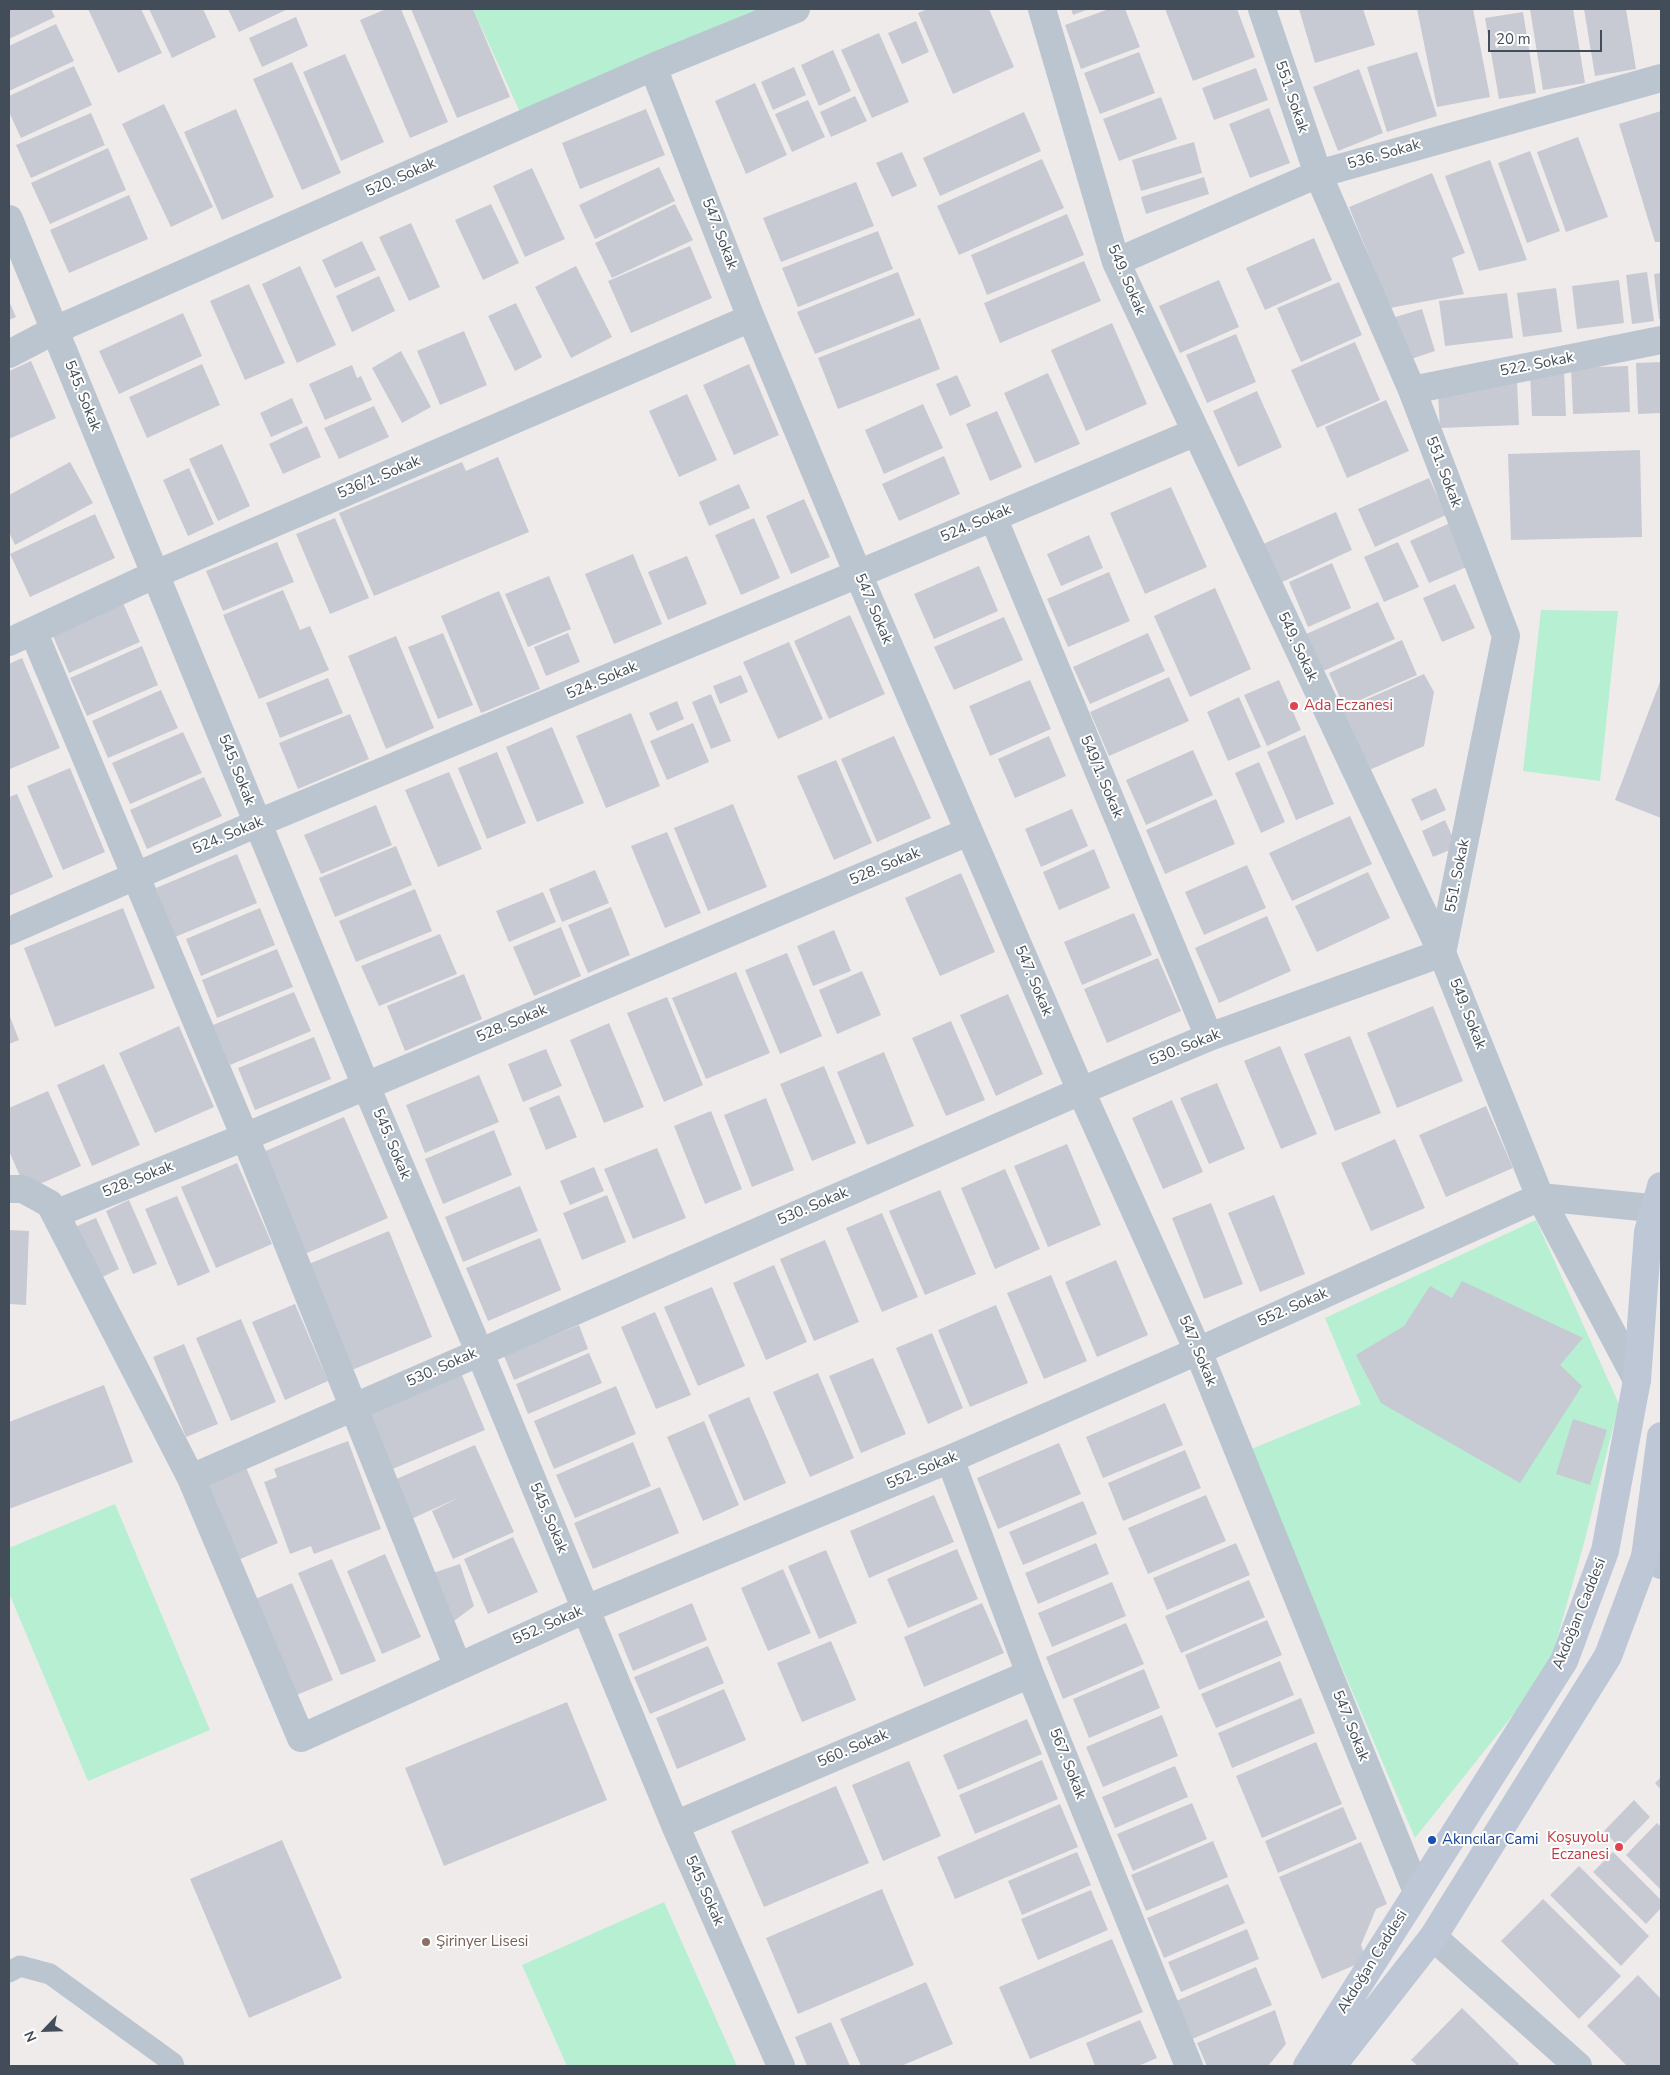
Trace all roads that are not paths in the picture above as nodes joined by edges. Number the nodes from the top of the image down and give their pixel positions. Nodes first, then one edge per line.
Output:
1 (796, 9) edge
2 (1042, 9) edge
3 (1262, 9) edge
4 (653, 67) junction
5 (1661, 78) edge
6 (1318, 174) junction
7 (9, 219) edge
8 (1116, 262) junction
9 (751, 318) junction
10 (55, 330) junction
11 (1661, 340) edge
12 (9, 354) edge
13 (1412, 390) junction
14 (1196, 432) junction
15 (992, 517) junction
16 (156, 574) junction
17 (858, 574) junction
18 (34, 630) junction
19 (9, 642) edge
20 (258, 823) junction
21 (968, 832) junction
22 (137, 875) junction
23 (9, 931) edge
24 (1442, 953) junction
25 (1209, 1037) junction
26 (366, 1086) junction
27 (1081, 1091) junction
28 (245, 1137) junction
29 (9, 1188) edge
30 (1540, 1197) junction
31 (1659, 1200) edge
32 (54, 1214) junction
33 (1198, 1351) junction
34 (479, 1352) junction
35 (1637, 1380) junction
36 (353, 1408) junction
37 (1661, 1436) edge
38 (950, 1459) junction
39 (191, 1478) junction
40 (1658, 1485) edge
41 (1653, 1561) edge
42 (586, 1609) junction
43 (458, 1667) junction
44 (1030, 1674) junction
45 (675, 1824) junction
46 (1417, 1892) junction
47 (1433, 1937) junction
48 (9, 1972) edge
49 (174, 2066) edge
50 (781, 2066) edge
51 (1189, 2066) edge
52 (1306, 2066) edge
53 (1332, 2066) edge
54 (1578, 2066) edge

1 - 4 street, 520. Sokak
2 - 8 street, 549. Sokak
3 - 6 street, 551. Sokak
4 - 9 street, 547. Sokak
4 - 10 street, 520. Sokak
5 - 6 street, 536. Sokak
6 - 8 street, 536. Sokak
6 - 13 street, 551. Sokak
7 - 10 street, 545. Sokak
8 - 14 street, 549. Sokak
9 - 16 street, 536/1. Sokak
9 - 17 street, 547. Sokak
10 - 12 street, 520. Sokak
10 - 16 street, 545. Sokak
11 - 13 street, 522. Sokak
13 - 24 street, 551. Sokak
14 - 15 street, 524. Sokak
14 - 24 street, 549. Sokak
15 - 17 street, 524. Sokak
15 - 25 street, 549/1. Sokak
16 - 18 street, 536/1. Sokak
16 - 20 street, 545. Sokak
17 - 20 street, 524. Sokak
17 - 21 street, 547. Sokak
18 - 19 street, 536/1. Sokak
18 - 22 street
20 - 22 street, 524. Sokak
20 - 26 street, 545. Sokak
21 - 26 street, 528. Sokak
21 - 27 street, 547. Sokak
22 - 23 street, 524. Sokak
22 - 28 street
24 - 25 street, 530. Sokak
24 - 30 street, 549. Sokak
25 - 27 street, 530. Sokak
26 - 28 street, 528. Sokak
26 - 34 street, 545. Sokak
27 - 33 street, 547. Sokak
27 - 34 street, 530. Sokak
28 - 32 street, 528. Sokak
28 - 36 street
29 - 32 street
30 - 31 street
30 - 33 street, 552. Sokak
30 - 35 street, 549. Sokak
31 - 35 main road, Akdoğan Caddesi
32 - 39 street
33 - 38 street, 552. Sokak
33 - 46 street, 547. Sokak
34 - 36 street, 530. Sokak
34 - 42 street, 545. Sokak
35 - 46 main road, Akdoğan Caddesi
36 - 39 street, 530. Sokak
36 - 43 street
37 - 40 main road, Akdoğan Caddesi
38 - 42 street, 552. Sokak
38 - 44 street, 567. Sokak
39 - 43 street, 552. Sokak
40 - 41 main road, Akdoğan Caddesi
41 - 47 main road, Akdoğan Caddesi
42 - 43 street, 552. Sokak
42 - 45 street, 545. Sokak
44 - 45 street, 560. Sokak
44 - 51 street, 567. Sokak
45 - 50 street, 545. Sokak
46 - 52 main road, Akdoğan Caddesi
47 - 53 main road, Akdoğan Caddesi
47 - 54 street
48 - 49 lane

